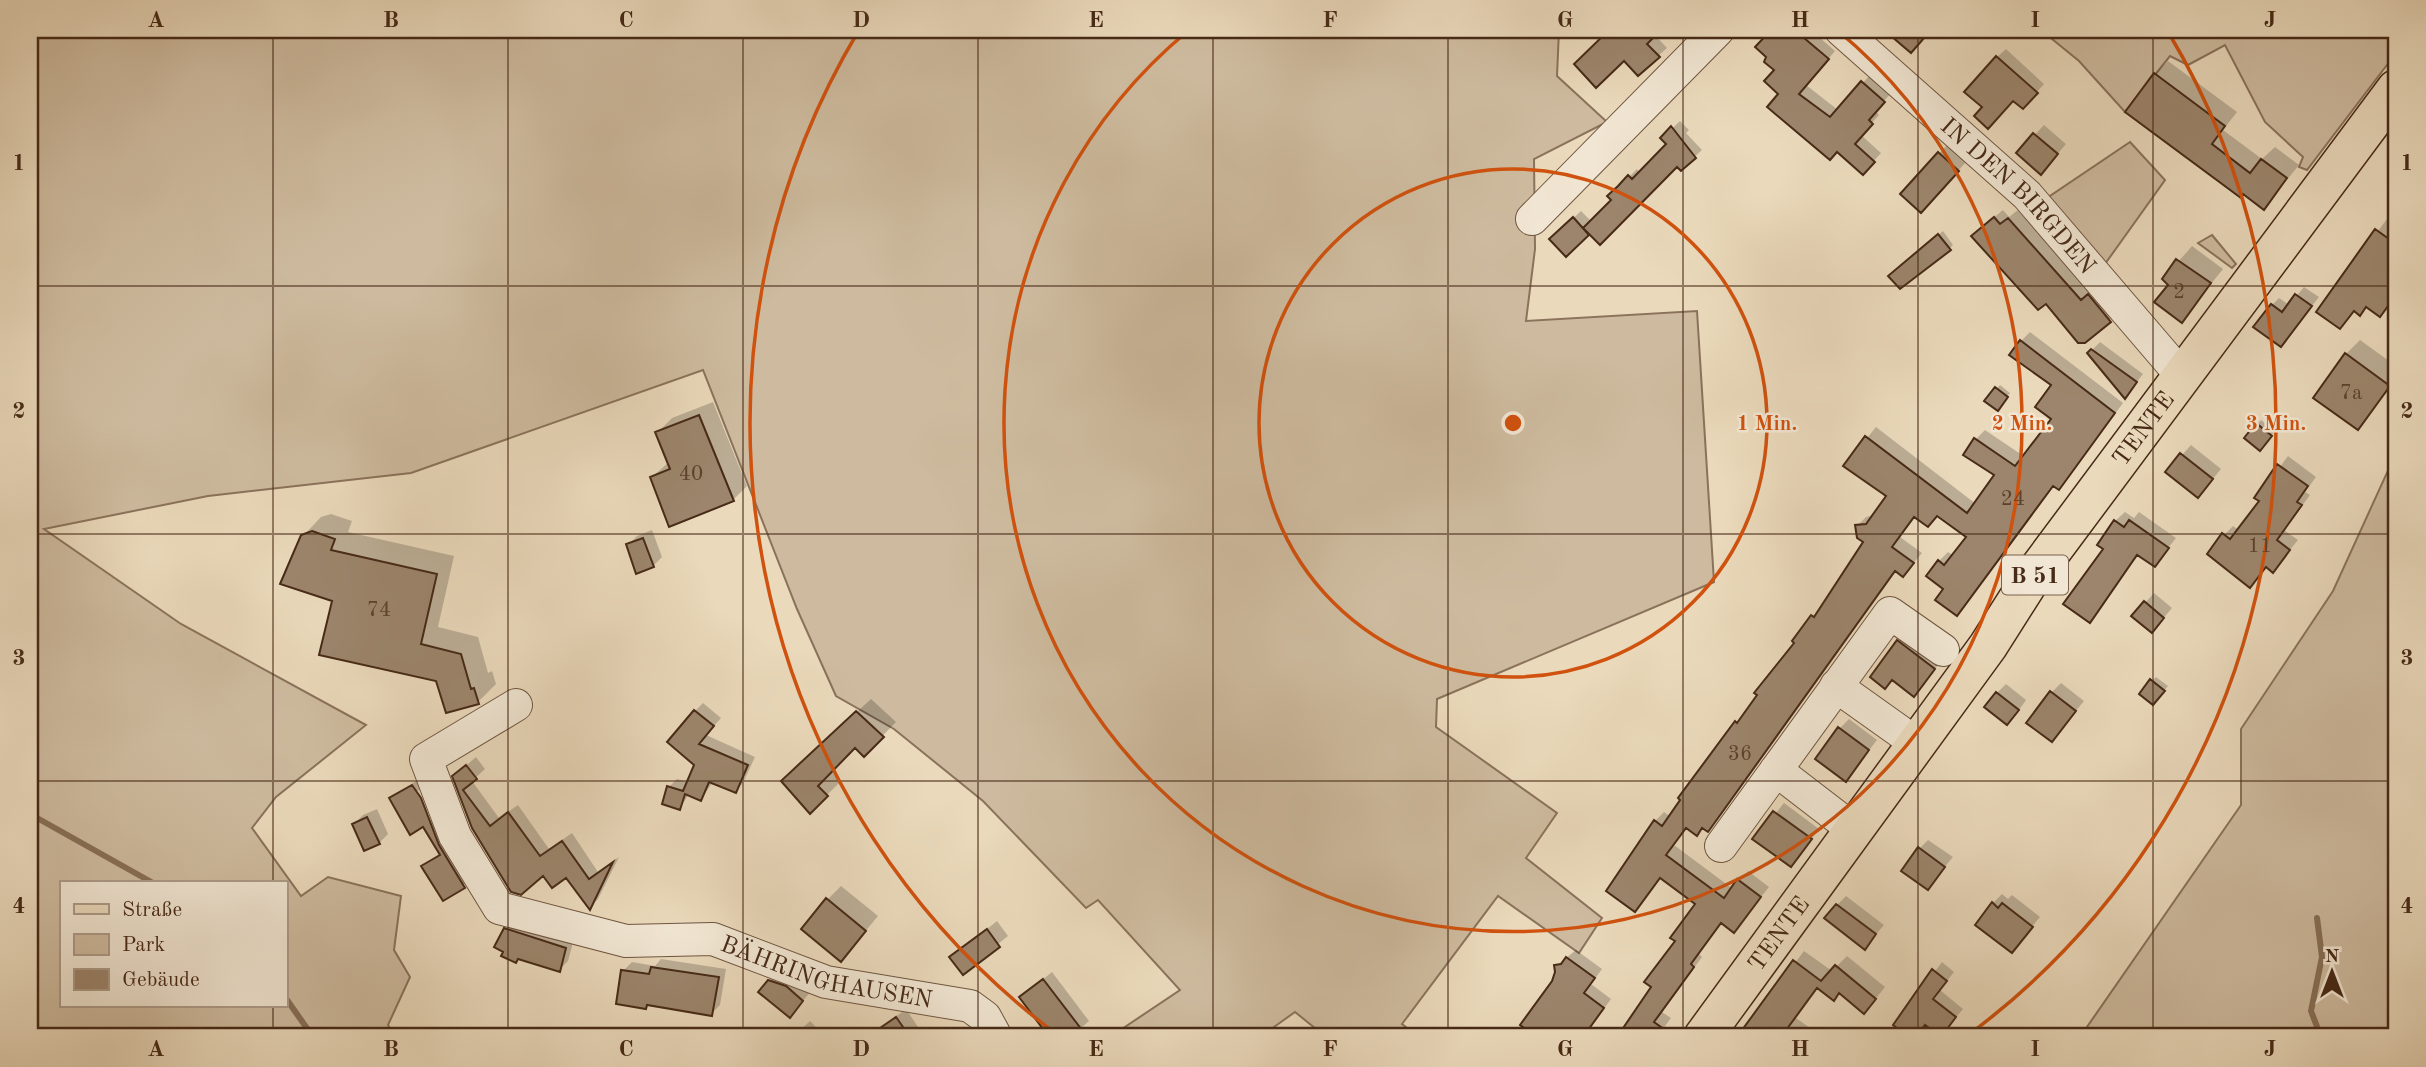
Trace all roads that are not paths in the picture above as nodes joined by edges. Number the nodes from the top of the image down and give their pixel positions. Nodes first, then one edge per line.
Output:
1 (1718, 30) edge
2 (1841, 30) edge
3 (2386, 102) edge
4 (1532, 219) dead end
5 (2182, 376) junction
6 (1943, 650) dead end
7 (1836, 686) junction
8 (516, 705) dead end
9 (1916, 743) junction
10 (1776, 770) junction
11 (1854, 830) junction
12 (1721, 846) dead end
13 (996, 1037) edge
14 (1703, 1037) edge

1 - 4 street
2 - 5 street, IN DEN BIRGDEN
3 - 5 main road, TENTE / B 51
5 - 9 main road, TENTE / B 51
6 - 7 street
7 - 9 street
7 - 10 street
8 - 13 street, BÄHRINGHAUSEN
9 - 11 main road, TENTE / B 51
10 - 11 street
10 - 12 street
11 - 14 main road, TENTE / B 51

